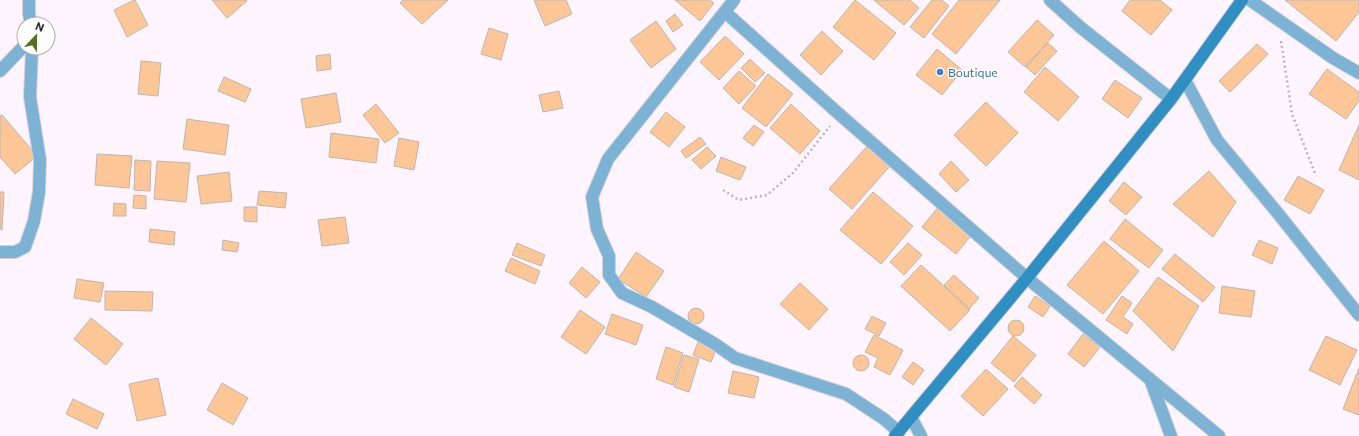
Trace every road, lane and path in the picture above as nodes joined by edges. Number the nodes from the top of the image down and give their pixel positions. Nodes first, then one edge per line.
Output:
1 (29, 0) edge
2 (734, 0) edge
3 (1050, 0) edge
4 (1242, 0) edge
5 (1250, 0) edge
6 (724, 12) junction
7 (29, 16) edge
8 (1286, 26) junction
9 (16, 54) edge
10 (31, 56) edge
11 (0, 71) edge
12 (1359, 73) edge
13 (1185, 80) junction
14 (1171, 99) junction
15 (839, 114) junction
16 (1316, 176) dead end
17 (723, 190) dead end
18 (0, 252) edge
19 (1027, 278) junction
20 (1359, 315) edge
21 (1150, 379) junction
22 (911, 417) junction
23 (897, 434) edge
24 (921, 436) edge
25 (1171, 436) edge
26 (1219, 436) edge

1 - 7 street
2 - 6 street
3 - 14 street
4 - 13 street
5 - 8 street
6 - 15 street
6 - 23 street
8 - 12 street
8 - 16 path
9 - 11 street
10 - 18 street
13 - 14 street
13 - 20 street
14 - 19 street
15 - 17 path
15 - 19 street
19 - 21 street
19 - 22 street
21 - 25 street
21 - 26 street
22 - 23 street
22 - 24 street

